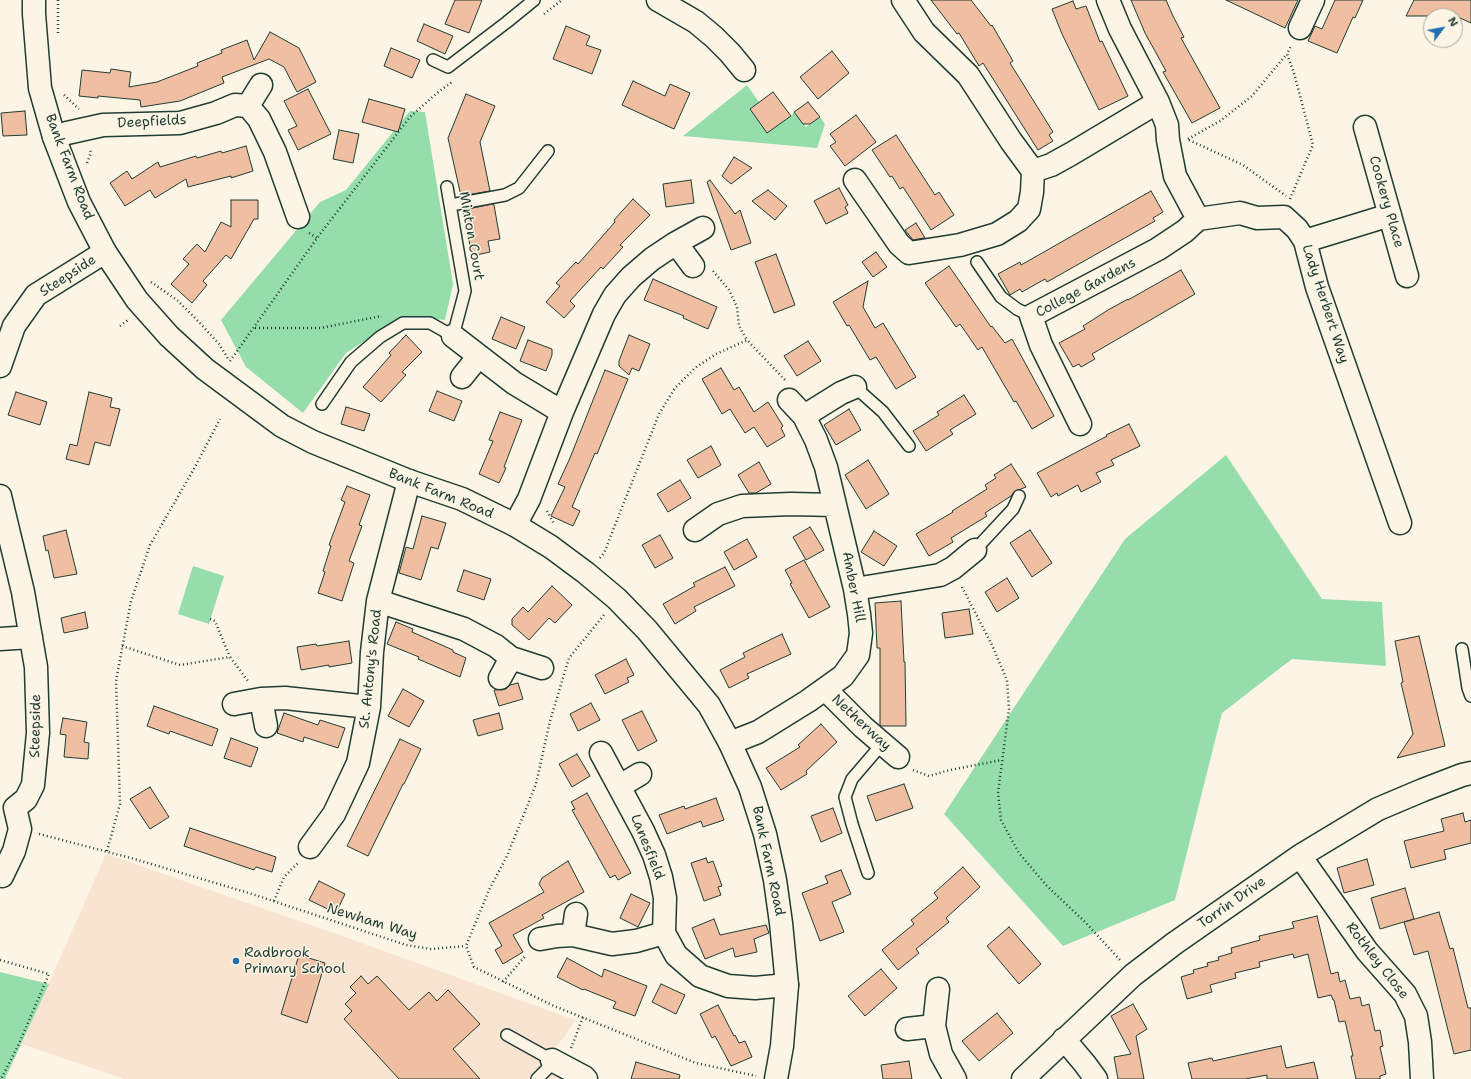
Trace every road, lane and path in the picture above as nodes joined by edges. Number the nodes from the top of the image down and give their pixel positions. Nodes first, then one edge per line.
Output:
1 (34, 0) edge
2 (58, 0) edge
3 (534, 0) edge
4 (562, 0) edge
5 (658, 0) edge
6 (902, 0) edge
7 (1108, 0) edge
8 (1313, 0) edge
9 (543, 14) dead end
10 (1300, 28) joint
11 (58, 34) dead end
12 (1287, 54) junction
13 (433, 60) dead end
14 (744, 70) dead end
15 (456, 79) dead end
16 (261, 84) dead end
17 (62, 89) dead end
18 (1158, 102) junction
19 (248, 106) junction
20 (80, 112) dead end
21 (1365, 127) dead end
22 (54, 137) junction
23 (1178, 140) junction
24 (90, 148) dead end
25 (548, 151) dead end
26 (86, 167) dead end
27 (1034, 171) junction
28 (855, 180) dead end
29 (447, 187) dead end
30 (299, 202) dead end
31 (451, 205) junction
32 (1390, 215) junction
33 (1198, 220) junction
34 (703, 228) dead end
35 (1305, 241) junction
36 (676, 243) junction
37 (105, 252) junction
38 (977, 262) dead end
39 (693, 266) joint
40 (1407, 276) dead end
41 (148, 280) dead end
42 (1031, 316) junction
43 (403, 323) junction
44 (254, 328) junction
45 (453, 336) junction
46 (747, 340) junction
47 (478, 356) junction
48 (230, 361) junction
49 (0, 366) edge
50 (234, 366) dead end
51 (462, 377) dead end
52 (855, 387) joint
53 (789, 400) joint
54 (322, 404) dead end
55 (562, 412) junction
56 (804, 416) junction
57 (220, 419) dead end
58 (1080, 424) dead end
59 (909, 446) dead end
60 (409, 481) junction
61 (0, 496) edge
62 (1019, 496) dead end
63 (835, 504) junction
64 (1400, 524) dead end
65 (515, 525) junction
66 (695, 530) dead end
67 (974, 550) joint
68 (952, 568) junction
69 (586, 573) junction
70 (855, 589) junction
71 (617, 599) junction
72 (378, 601) junction
73 (210, 618) dead end
74 (31, 637) junction
75 (0, 639) edge
76 (122, 646) junction
77 (1462, 649) dead end
78 (230, 657) junction
79 (511, 658) junction
80 (542, 668) dead end
81 (500, 678) dead end
82 (825, 689) junction
83 (1471, 696) edge
84 (261, 699) junction
85 (234, 704) dead end
86 (369, 707) junction
87 (266, 726) dead end
88 (730, 743) junction
89 (890, 751) junction
90 (601, 753) dead end
91 (1002, 760) junction
92 (1471, 773) edge
93 (640, 774) dead end
94 (620, 786) junction
95 (8, 808) edge
96 (20, 829) junction
97 (310, 847) joint
98 (108, 851) junction
99 (1300, 856) junction
100 (868, 874) dead end
101 (2, 876) dead end
102 (274, 901) junction
103 (664, 933) junction
104 (540, 939) joint
105 (466, 946) junction
106 (0, 960) edge
107 (1134, 975) junction
108 (503, 982) junction
109 (786, 985) junction
110 (938, 989) dead end
111 (583, 1017) junction
112 (934, 1026) junction
113 (907, 1029) dead end
114 (507, 1035) dead end
115 (1064, 1039) junction
116 (554, 1061) junction
117 (768, 1078) edge
118 (1, 1079) edge
119 (537, 1079) edge
120 (586, 1079) edge
121 (955, 1079) edge
122 (1023, 1079) edge
123 (1096, 1079) edge
124 (1422, 1079) edge

1 - 22 street, Bank Farm Road
2 - 11 path
3 - 13 lane
4 - 9 path
5 - 14 street
6 - 27 street
7 - 18 street
8 - 10 street
10 - 12 path
12 - 23 path
12 - 23 path
15 - 44 path
16 - 19 street
17 - 20 path
18 - 23 street
18 - 27 street
19 - 22 street, Deepfields
19 - 30 street
21 - 32 street, Cookery Place
22 - 37 street, Bank Farm Road
23 - 33 street
24 - 26 path
25 - 31 lane
27 - 28 street
29 - 31 lane, Minton Court
31 - 45 lane, Minton Court
32 - 35 street
32 - 40 street, Cookery Place
33 - 35 street, Lady Herbert Way
33 - 42 street, College Gardens
34 - 36 street
35 - 64 street, Lady Herbert Way
36 - 39 street
36 - 55 street
37 - 49 street, Steepside
37 - 60 street, Bank Farm Road
38 - 42 lane
39 - 46 path
41 - 48 path
42 - 58 street, College Gardens
43 - 44 path
43 - 45 lane
43 - 54 lane
44 - 48 path
45 - 47 street
46 - 53 path
46 - 69 path
47 - 51 street
47 - 55 street
48 - 50 path
52 - 56 street
52 - 59 lane
53 - 56 street, Amber Hill
55 - 65 street
56 - 63 street, Amber Hill
57 - 76 path
60 - 65 street, Bank Farm Road
60 - 72 street, St. Antony's Road
61 - 74 street, Steepside
62 - 67 lane
63 - 66 street
63 - 70 street, Amber Hill
65 - 69 street, Bank Farm Road
67 - 68 street
68 - 70 street
68 - 91 path
69 - 71 street, Bank Farm Road
70 - 82 street, Amber Hill
71 - 88 street, Bank Farm Road
71 - 105 path
72 - 79 street
72 - 86 street, St. Antony's Road
73 - 78 path
74 - 75 street
74 - 95 street, Steepside
76 - 78 path
76 - 98 path
77 - 83 lane
78 - 84 path
79 - 80 street
79 - 81 street
82 - 88 street, Amber Hill
82 - 89 street, Netherway
84 - 85 street
84 - 86 street
84 - 87 street
86 - 97 street, St. Antony's Road
88 - 109 street, Bank Farm Road
89 - 91 path
89 - 100 lane
90 - 94 street, Lanesfield
91 - 107 path
92 - 99 street, Torrin Drive
93 - 94 street
94 - 103 street, Lanesfield
95 - 96 street, Steepside
96 - 98 path, Newham Way
96 - 101 street, Steepside
97 - 102 path
98 - 102 path, Newham Way
99 - 107 street, Torrin Drive
99 - 124 street, Rothley Close
102 - 105 path, Newham Way
103 - 104 street
103 - 109 street
104 - 108 path
105 - 108 path
106 - 118 path
107 - 115 street, Torrin Drive
108 - 111 path
109 - 117 street, Bank Farm Road
110 - 112 street
111 - 116 path
111 - 117 path
112 - 113 street
112 - 121 street
114 - 116 lane
115 - 122 street, Torrin Drive
115 - 123 street
116 - 119 lane
116 - 120 street

